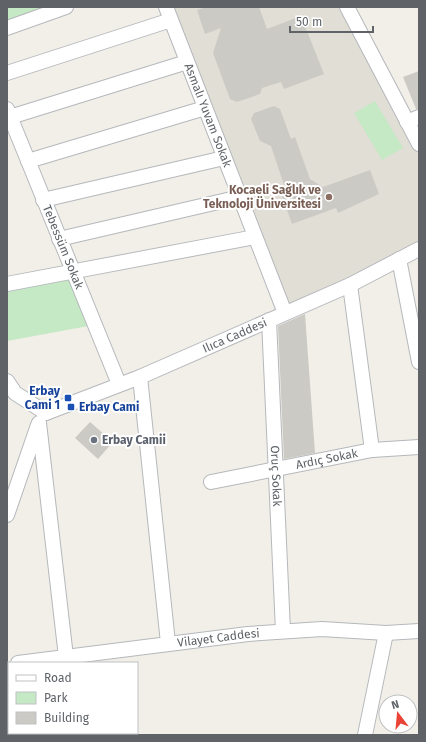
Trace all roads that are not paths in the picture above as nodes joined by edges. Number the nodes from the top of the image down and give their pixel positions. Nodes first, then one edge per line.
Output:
1 (66, 7) edge
2 (347, 7) edge
3 (169, 13) edge
4 (7, 28) edge
5 (187, 62) junction
6 (7, 73) edge
7 (205, 108) junction
8 (8, 113) edge
9 (413, 120) edge
10 (419, 144) edge
11 (224, 158) junction
12 (28, 161) junction
13 (240, 197) junction
14 (44, 200) junction
15 (255, 237) junction
16 (59, 238) junction
17 (419, 249) edge
18 (399, 259) junction
19 (73, 273) junction
20 (7, 284) edge
21 (350, 285) junction
22 (285, 313) junction
23 (269, 320) junction
24 (419, 362) edge
25 (140, 377) junction
26 (7, 381) edge
27 (119, 384) junction
28 (42, 418) junction
29 (419, 447) edge
30 (372, 450) junction
31 (275, 469) junction
32 (211, 482) dead end
33 (7, 515) edge
34 (283, 631) junction
35 (419, 631) edge
36 (386, 633) junction
37 (168, 643) junction
38 (66, 657) junction
39 (50, 661) edge
40 (34, 662) edge
41 (365, 735) edge

1 - 4 street
2 - 9 street
3 - 5 street, Asmalı Yuvam Sokak
3 - 6 street
5 - 7 street, Asmalı Yuvam Sokak
5 - 8 street
7 - 11 street, Asmalı Yuvam Sokak
7 - 12 street
8 - 12 street, Tebessüm Sokak
9 - 10 street
11 - 13 street, Asmalı Yuvam Sokak
11 - 14 street
12 - 14 street, Tebessüm Sokak
13 - 15 street, Asmalı Yuvam Sokak
13 - 16 street
14 - 16 street, Tebessüm Sokak
15 - 19 street
15 - 22 street, Asmalı Yuvam Sokak
16 - 19 street, Tebessüm Sokak
17 - 18 street, Ilıca Caddesi
18 - 21 street, Ilıca Caddesi
18 - 24 street
19 - 20 street
19 - 27 street, Tebessüm Sokak
21 - 22 street, Ilıca Caddesi
21 - 30 street
22 - 23 street, Ilıca Caddesi
23 - 25 street, Ilıca Caddesi
23 - 31 street, Oruç Sokak
25 - 27 street, Ilıca Caddesi
25 - 37 street
26 - 28 street
27 - 28 street, Ilıca Caddesi
28 - 33 street
28 - 38 street
29 - 30 street, Ardıç Sokak
30 - 31 street, Ardıç Sokak
31 - 32 street, Ardıç Sokak
31 - 34 street, Oruç Sokak
34 - 36 street, Vilayet Caddesi
34 - 37 street, Vilayet Caddesi
35 - 36 street, Vilayet Caddesi
36 - 41 street
37 - 38 street, Vilayet Caddesi
38 - 39 street, Vilayet Caddesi
39 - 40 street, Vilayet Caddesi

